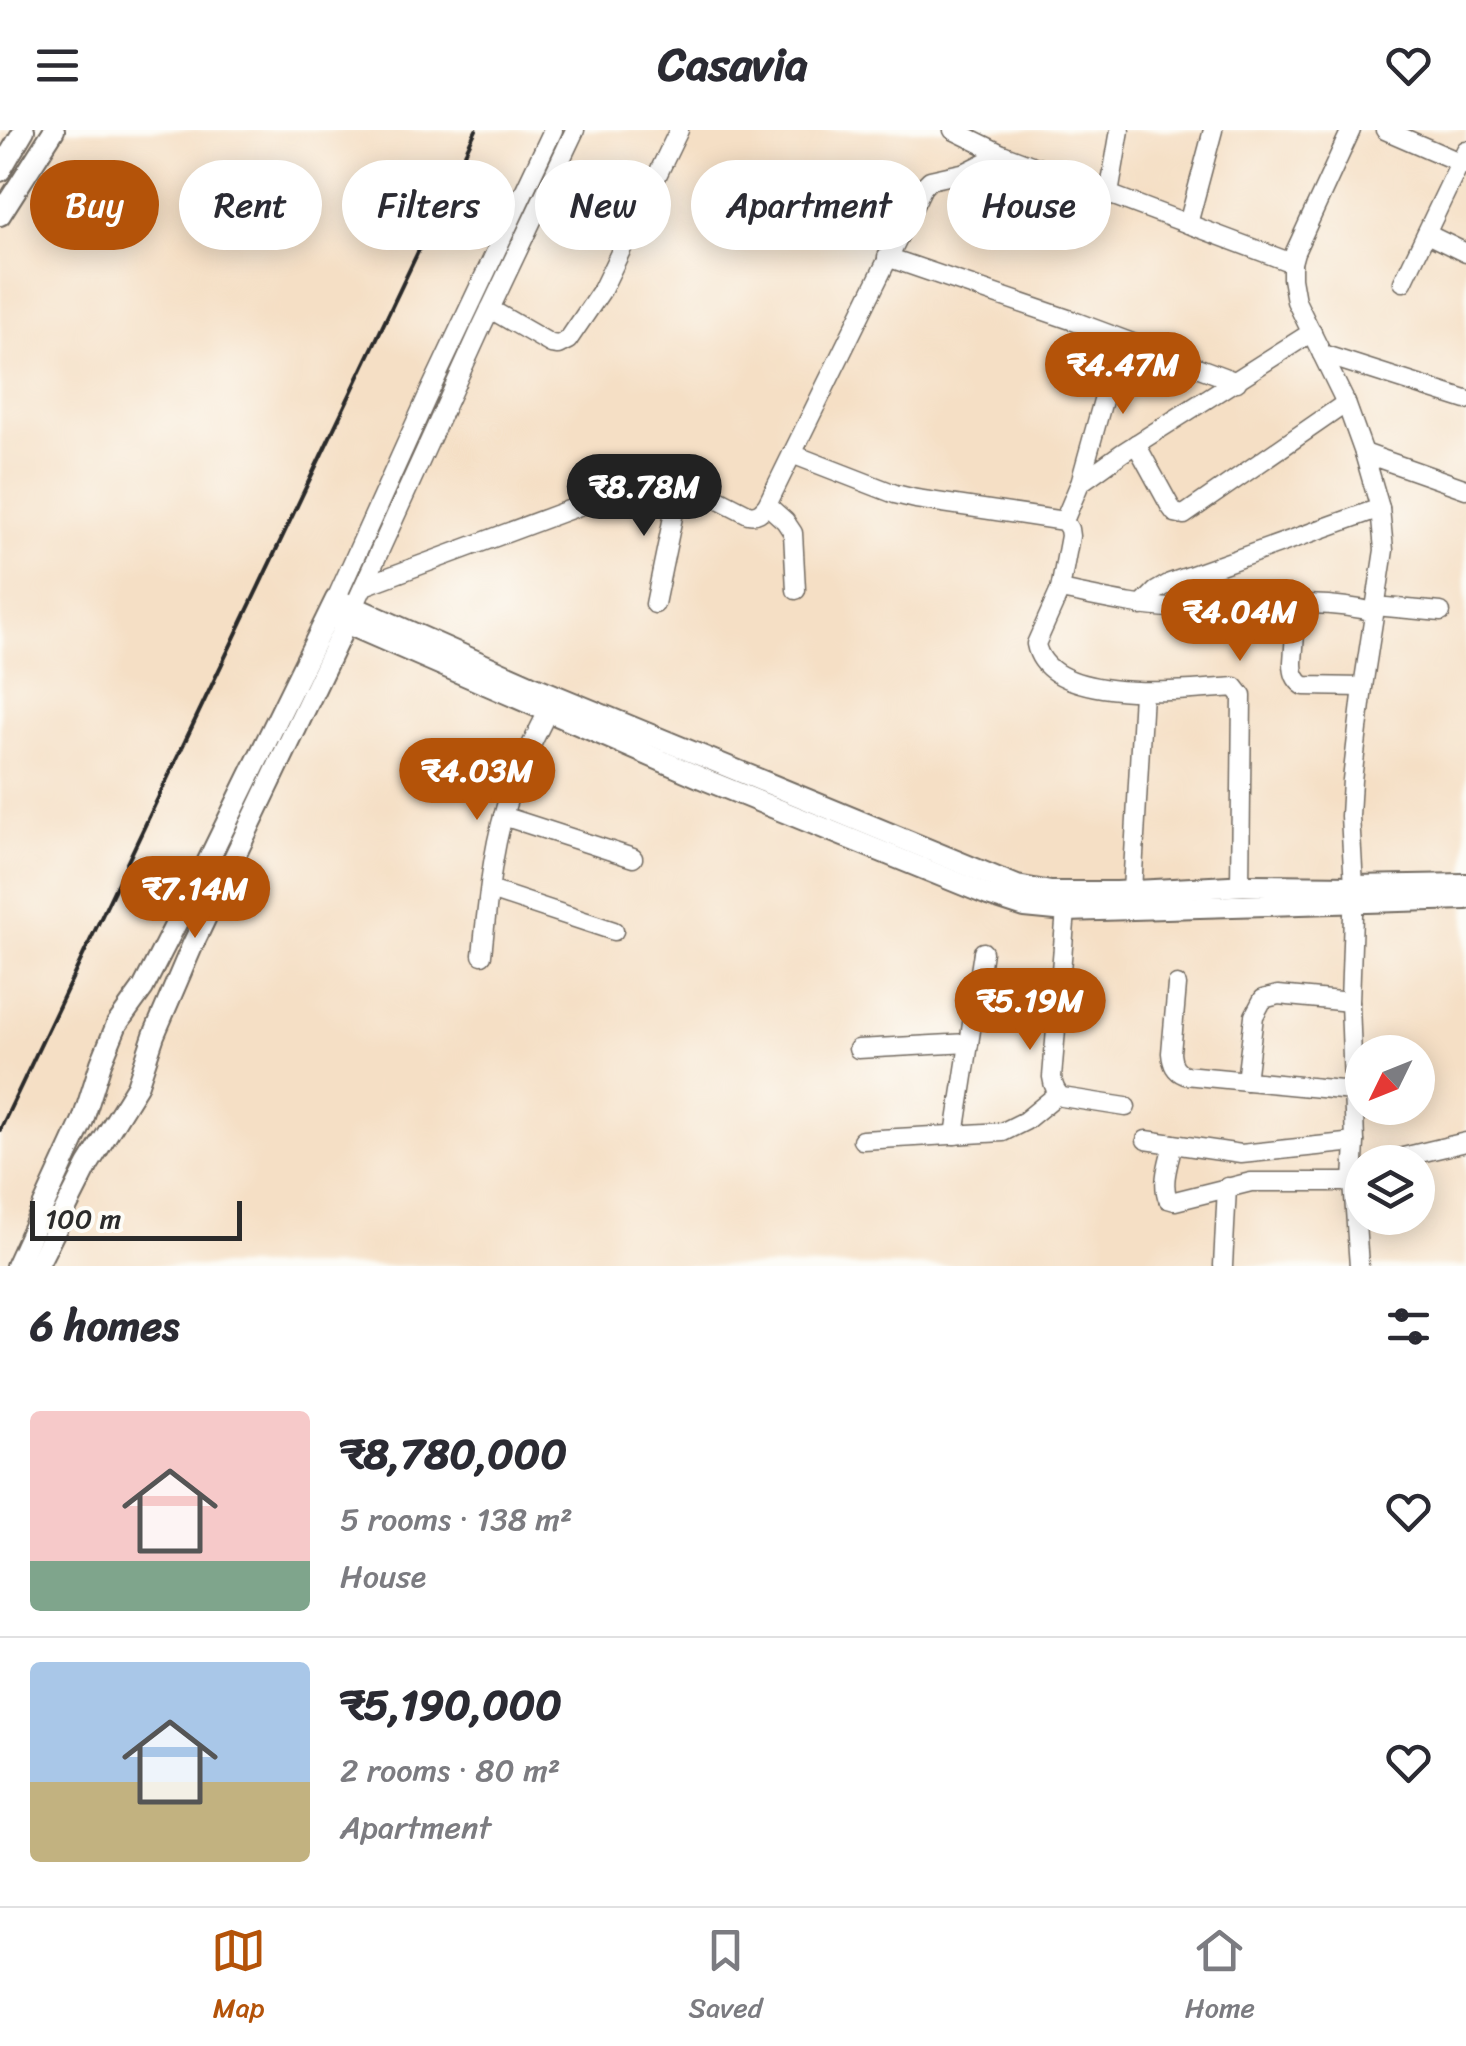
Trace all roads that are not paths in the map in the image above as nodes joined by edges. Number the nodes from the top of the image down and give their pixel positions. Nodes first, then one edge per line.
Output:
1 (24, 130) edge
2 (54, 130) edge
3 (552, 130) edge
4 (575, 130) edge
5 (679, 130) edge
6 (952, 130) edge
7 (1120, 130) edge
8 (1213, 130) edge
9 (1351, 130) edge
10 (1385, 130) edge
11 (1002, 154) junction
12 (1464, 159) edge
13 (1018, 160) edge
14 (0, 170) edge
15 (1111, 182) edge
16 (8, 185) edge
17 (1111, 195) edge
18 (0, 214) edge
19 (1188, 224) junction
20 (1427, 234) junction
21 (1466, 253) edge
22 (887, 257) junction
23 (1292, 263) junction
24 (1403, 282) dead end
25 (490, 309) junction
26 (1312, 332) junction
27 (1120, 339) junction
28 (1322, 354) junction
29 (1237, 382) junction
30 (1466, 400) edge
31 (1346, 403) junction
32 (1136, 444) junction
33 (1364, 453) junction
34 (792, 454) junction
35 (680, 483) junction
36 (1080, 483) junction
37 (1466, 488) edge
38 (767, 505) junction
39 (1380, 508) junction
40 (1064, 521) junction
41 (364, 586) junction
42 (796, 590) dead end
43 (1060, 590) junction
44 (655, 604) dead end
45 (1298, 604) junction
46 (1141, 606) junction
47 (1374, 609) junction
48 (341, 611) junction
49 (1442, 612) dead end
50 (1363, 687) junction
51 (1144, 693) junction
52 (548, 711) junction
53 (504, 816) junction
54 (633, 858) dead end
55 (1466, 884) edge
56 (1240, 886) junction
57 (490, 890) junction
58 (1132, 892) junction
59 (1354, 894) junction
60 (1466, 898) edge
61 (1066, 911) junction
62 (614, 931) dead end
63 (983, 952) dead end
64 (482, 955) dead end
65 (1178, 985) dead end
66 (1350, 1002) junction
67 (130, 1006) junction
68 (158, 1026) junction
69 (1351, 1035) edge
70 (970, 1043) junction
71 (858, 1049) dead end
72 (1246, 1081) junction
73 (1345, 1090) edge
74 (1058, 1094) junction
75 (92, 1096) junction
76 (1126, 1107) dead end
77 (120, 1112) junction
78 (1353, 1125) edge
79 (956, 1135) junction
80 (862, 1140) dead end
81 (1146, 1140) dead end
82 (1354, 1142) junction
83 (1466, 1142) edge
84 (1172, 1144) junction
85 (1354, 1145) edge
86 (1435, 1149) edge
87 (1345, 1173) edge
88 (1227, 1187) junction
89 (1359, 1235) edge
90 (16, 1266) edge
91 (37, 1266) edge
92 (1224, 1266) edge
93 (1360, 1266) edge

1 - 14 main road
2 - 16 main road
3 - 48 street
4 - 25 street
5 - 25 street
6 - 11 street
7 - 15 street
8 - 19 street
9 - 23 street
10 - 12 street
11 - 13 street
11 - 22 street
12 - 20 street
16 - 18 main road
17 - 19 street
19 - 23 street
20 - 21 street
20 - 24 street
22 - 27 street
22 - 34 street
23 - 26 street
25 - 41 street
26 - 28 street
26 - 29 street
27 - 29 street
27 - 36 street
28 - 30 street
28 - 31 street
29 - 32 street
31 - 32 street
31 - 33 street
32 - 36 street
33 - 37 street
33 - 39 street
34 - 38 street
34 - 40 street
35 - 38 street
35 - 41 street
35 - 44 street
36 - 40 street
38 - 42 street
39 - 46 street
39 - 47 street
40 - 43 street
41 - 48 street
43 - 46 street
43 - 51 street
45 - 46 street
45 - 47 street
45 - 50 street
47 - 49 street
47 - 50 street
48 - 52 main road
48 - 58 main road
48 - 67 main road
48 - 68 main road
50 - 59 street
51 - 56 street
51 - 58 street
52 - 53 street
52 - 61 main road
53 - 54 street
53 - 57 street
55 - 59 main road
56 - 58 main road
56 - 59 main road
57 - 62 street
57 - 64 street
59 - 60 main road
59 - 61 main road
59 - 66 street
61 - 74 street
63 - 70 street
65 - 72 street
66 - 69 street
66 - 72 street
67 - 68 main road
67 - 75 main road
68 - 77 main road
70 - 71 street
70 - 79 street
72 - 73 street
74 - 76 street
74 - 79 street
75 - 77 main road
75 - 90 main road
77 - 91 main road
78 - 82 street
79 - 80 street
81 - 84 street
82 - 84 street
82 - 85 street
83 - 86 street
84 - 88 street
87 - 88 street
88 - 92 street
89 - 93 street

